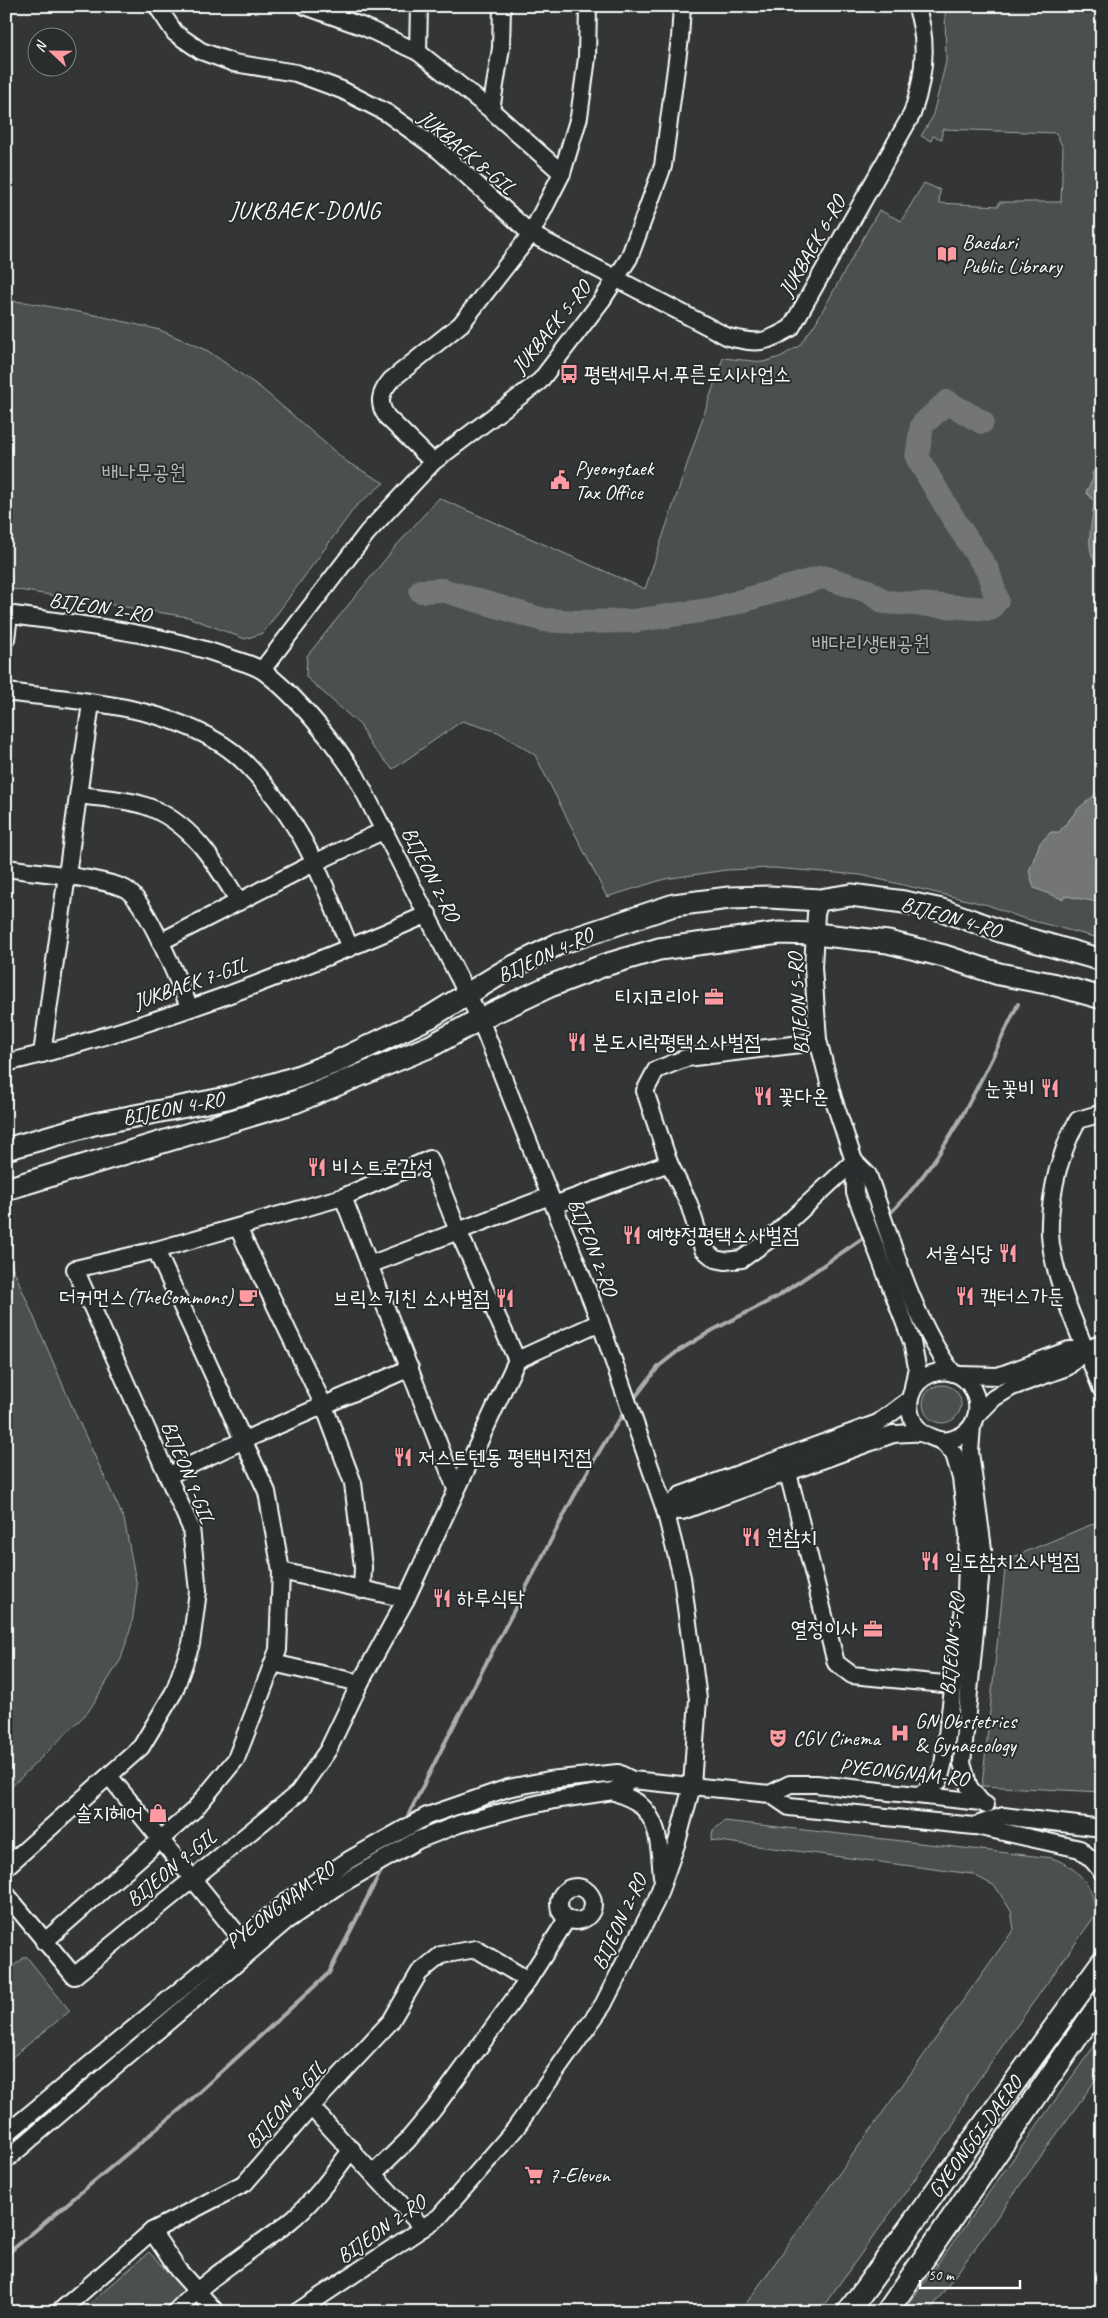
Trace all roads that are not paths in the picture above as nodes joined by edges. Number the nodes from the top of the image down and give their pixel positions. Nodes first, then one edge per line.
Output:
1 (157, 6) edge
2 (305, 6) edge
3 (419, 6) edge
4 (502, 6) edge
5 (588, 6) edge
6 (682, 6) edge
7 (916, 6) edge
8 (336, 12) edge
9 (418, 52) junction
10 (491, 110) junction
11 (562, 173) junction
12 (532, 234) junction
13 (615, 279) junction
14 (433, 462) junction
15 (8, 615) edge
16 (6, 639) edge
17 (262, 670) junction
18 (6, 692) edge
19 (91, 703) junction
20 (79, 795) junction
21 (385, 830) junction
22 (314, 863) junction
23 (6, 868) edge
24 (66, 877) junction
25 (820, 900) junction
26 (239, 902) junction
27 (428, 914) junction
28 (815, 934) junction
29 (160, 942) junction
30 (352, 947) junction
31 (1102, 960) edge
32 (469, 994) junction
33 (1102, 998) edge
34 (190, 1008) junction
35 (480, 1019) junction
36 (818, 1040) junction
37 (42, 1054) junction
38 (6, 1063) edge
39 (1102, 1113) edge
40 (6, 1148) edge
41 (854, 1161) junction
42 (670, 1163) junction
43 (6, 1189) edge
44 (343, 1197) junction
45 (552, 1200) junction
46 (238, 1228) junction
47 (458, 1231) junction
48 (156, 1250) junction
49 (369, 1265) junction
50 (600, 1322) junction
51 (1102, 1342) edge
52 (1086, 1350) junction
53 (517, 1360) junction
54 (410, 1368) junction
55 (957, 1374) junction
56 (1102, 1390) edge
57 (912, 1394) junction
58 (324, 1406) junction
59 (974, 1421) junction
60 (921, 1433) junction
61 (244, 1440) junction
62 (942, 1441) junction
63 (786, 1464) junction
64 (169, 1475) junction
65 (456, 1489) junction
66 (665, 1510) junction
67 (281, 1571) junction
68 (362, 1590) junction
69 (406, 1599) junction
70 (273, 1663) junction
71 (360, 1683) junction
72 (954, 1685) junction
73 (109, 1776) junction
74 (632, 1780) junction
75 (692, 1786) junction
76 (613, 1791) junction
77 (770, 1794) junction
78 (920, 1795) junction
79 (981, 1802) junction
80 (1003, 1816) junction
81 (974, 1826) junction
82 (1102, 1828) edge
83 (162, 1838) junction
84 (6, 1867) edge
85 (1102, 1872) edge
86 (193, 1878) junction
87 (663, 1882) junction
88 (6, 1894) edge
89 (567, 1919) dead end
90 (44, 1942) junction
91 (247, 1945) junction
92 (1102, 1949) edge
93 (1102, 1962) edge
94 (528, 1980) junction
95 (1074, 2001) junction
96 (1102, 2001) edge
97 (1102, 2016) edge
98 (1075, 2039) junction
99 (311, 2107) junction
100 (9, 2125) edge
101 (30, 2140) junction
102 (352, 2149) junction
103 (6, 2160) edge
104 (374, 2173) junction
105 (423, 2228) junction
106 (152, 2231) junction
107 (196, 2290) junction
108 (59, 2312) edge
109 (175, 2312) edge
110 (216, 2312) edge
111 (297, 2312) edge
112 (848, 2312) edge
113 (887, 2312) edge

1 - 12 street, JUKBAEK 8-GIL
2 - 8 street
3 - 9 street
4 - 10 street
5 - 11 street
6 - 13 street, JUKBAEK 5-RO
7 - 13 street, JUKBAEK 6-RO
8 - 9 street
9 - 10 street
10 - 11 street
11 - 12 street
12 - 13 street, JUKBAEK 8-GIL
12 - 14 street
13 - 14 street, JUKBAEK 5-RO
14 - 17 street, JUKBAEK 5-RO
15 - 16 street
15 - 17 street, BIJEON 2-RO
17 - 21 street, BIJEON 2-RO
18 - 19 street
19 - 20 street
19 - 22 street
20 - 24 street
20 - 26 street
21 - 22 street
21 - 27 street, BIJEON 2-RO
22 - 26 street
22 - 30 street
23 - 24 street
24 - 29 street
24 - 37 street
25 - 28 street, BIJEON 5-RO
25 - 31 main road, BIJEON 4-RO
25 - 32 main road, BIJEON 4-RO
26 - 29 street
27 - 30 street, JUKBAEK 7-GIL
27 - 32 street, BIJEON 2-RO
28 - 33 main road, BIJEON 4-RO
28 - 35 main road, BIJEON 4-RO
28 - 36 street, BIJEON 5-RO
29 - 34 street
30 - 34 street, JUKBAEK 7-GIL
32 - 35 street, BIJEON 2-RO
32 - 40 main road, BIJEON 4-RO
34 - 37 street, JUKBAEK 7-GIL
35 - 43 main road, BIJEON 4-RO
35 - 45 street, BIJEON 2-RO
36 - 41 street, BIJEON 5-RO
36 - 42 street
37 - 38 street, JUKBAEK 7-GIL
39 - 52 street
41 - 42 street
41 - 55 street, BIJEON 5-RO
41 - 57 street, BIJEON 5-RO
42 - 45 street
44 - 46 street, BIJEON 9-GIL
44 - 47 street, BIJEON 9-GIL
44 - 49 street
45 - 47 street
45 - 50 street, BIJEON 2-RO
46 - 48 street, BIJEON 9-GIL
46 - 58 street
47 - 49 street
47 - 53 street, BIJEON 9-GIL
48 - 61 street, BIJEON 9-GIL
48 - 64 street, BIJEON 9-GIL
49 - 54 street
50 - 53 street
50 - 66 street, BIJEON 2-RO
51 - 52 street
52 - 55 street
52 - 56 street
52 - 59 street
53 - 65 street, BIJEON 9-GIL
54 - 58 street
54 - 65 street
55 - 57 street
55 - 59 street
57 - 60 street
57 - 63 street
58 - 61 street
58 - 68 street
59 - 62 street
59 - 79 street, BIJEON 5-RO
60 - 62 street
60 - 63 street
61 - 64 street
61 - 67 street, BIJEON 9-GIL
62 - 72 street, BIJEON 5-RO
63 - 66 street
63 - 72 street
64 - 73 street, BIJEON 9-GIL
65 - 69 street, BIJEON 9-GIL
66 - 75 street, BIJEON 2-RO
67 - 68 street
67 - 70 street, BIJEON 9-GIL
68 - 69 street
69 - 71 street, BIJEON 9-GIL
70 - 71 street
70 - 83 street, BIJEON 9-GIL
71 - 86 street, BIJEON 9-GIL
72 - 78 street, BIJEON 5-RO
73 - 83 street
73 - 84 street, BIJEON 9-GIL
74 - 75 street, PYEONGNAM-RO
74 - 76 street, PYEONGNAM-RO
74 - 91 street, PYEONGNAM-RO
75 - 77 street, PYEONGNAM-RO
75 - 87 street, BIJEON 2-RO
76 - 87 street
76 - 91 street, PYEONGNAM-RO
77 - 78 street, PYEONGNAM-RO
77 - 81 street, PYEONGNAM-RO
78 - 79 street, PYEONGNAM-RO
79 - 80 street, PYEONGNAM-RO
80 - 81 street, PYEONGNAM-RO
80 - 82 street, PYEONGNAM-RO
81 - 85 street
83 - 86 street
83 - 90 street, BIJEON 9-GIL
86 - 90 street, BIJEON 9-GIL
86 - 91 street
87 - 105 street, BIJEON 2-RO
88 - 90 street, BIJEON 9-GIL
89 - 94 street
91 - 100 street
91 - 101 street, PYEONGNAM-RO
92 - 95 street
93 - 95 main road, GYEONGGI-DAERO
94 - 99 street, BIJEON 8-GIL
94 - 104 street
95 - 112 main road, GYEONGGI-DAERO
96 - 98 main road
97 - 98 main road
98 - 113 main road
99 - 102 street
99 - 106 street, BIJEON 8-GIL
100 - 101 street
101 - 103 street, PYEONGNAM-RO
102 - 104 street
102 - 107 street
104 - 105 street
105 - 111 street, BIJEON 2-RO
106 - 107 street
106 - 108 street, BIJEON 8-GIL
107 - 109 street
107 - 110 street

